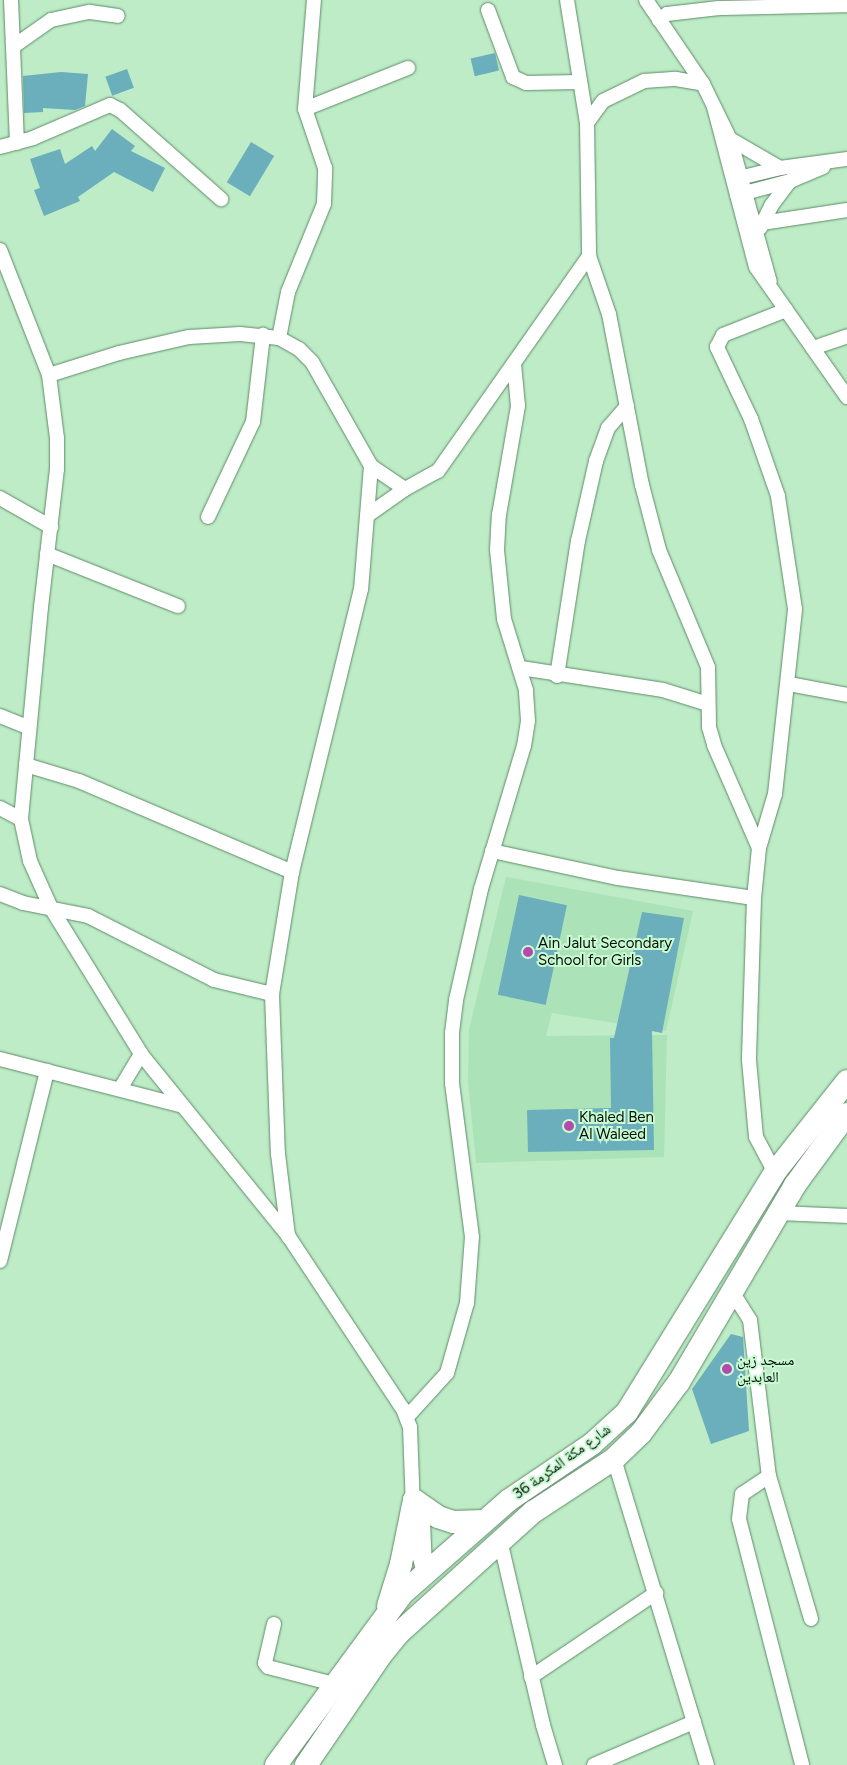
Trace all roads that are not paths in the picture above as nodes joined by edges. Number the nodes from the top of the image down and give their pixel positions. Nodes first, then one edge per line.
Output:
1 (11, 0) edge
2 (314, 0) edge
3 (567, 0) edge
4 (646, 0) edge
5 (669, 0) edge
6 (847, 6) edge
7 (488, 10) dead end
8 (118, 16) dead end
9 (663, 17) junction
10 (14, 46) junction
11 (408, 68) dead end
12 (579, 82) junction
13 (703, 84) junction
14 (714, 107) junction
15 (305, 109) junction
16 (587, 123) junction
17 (730, 139) junction
18 (17, 143) junction
19 (0, 147) edge
20 (842, 160) edge
21 (780, 168) junction
22 (737, 179) junction
23 (790, 181) junction
24 (741, 194) junction
25 (220, 199) dead end
26 (847, 210) edge
27 (760, 228) junction
28 (0, 250) edge
29 (589, 256) junction
30 (772, 290) junction
31 (786, 310) junction
32 (263, 335) junction
33 (847, 336) edge
34 (278, 338) junction
35 (813, 348) junction
36 (514, 364) junction
37 (49, 375) junction
38 (847, 397) edge
39 (628, 406) junction
40 (371, 466) junction
41 (405, 489) junction
42 (0, 498) edge
43 (368, 515) junction
44 (208, 517) dead end
45 (51, 527) junction
46 (47, 554) junction
47 (178, 606) dead end
48 (521, 668) junction
49 (557, 676) junction
50 (788, 684) junction
51 (847, 695) edge
52 (708, 704) junction
53 (0, 716) edge
54 (29, 728) junction
55 (26, 765) junction
56 (0, 808) edge
57 (22, 819) junction
58 (759, 848) junction
59 (492, 851) junction
60 (292, 872) junction
61 (0, 894) edge
62 (754, 898) junction
63 (51, 908) junction
64 (272, 994) junction
65 (141, 1054) junction
66 (0, 1058) edge
67 (47, 1071) junction
68 (847, 1081) edge
69 (120, 1089) junction
70 (184, 1106) junction
71 (847, 1114) edge
72 (775, 1172) junction
73 (780, 1213) junction
74 (847, 1216) edge
75 (289, 1238) junction
76 (0, 1261) edge
77 (729, 1294) junction
78 (407, 1417) junction
79 (614, 1459) junction
80 (769, 1476) junction
81 (414, 1500) junction
82 (484, 1521) junction
83 (500, 1540) junction
84 (424, 1573) junction
85 (459, 1577) junction
86 (656, 1592) junction
87 (385, 1614) junction
88 (811, 1619) dead end
89 (274, 1624) dead end
90 (381, 1655) junction
91 (531, 1677) junction
92 (334, 1684) junction
93 (694, 1722) junction
94 (276, 1765) edge
95 (306, 1765) edge
96 (555, 1765) edge
97 (594, 1765) edge
98 (707, 1765) edge
99 (802, 1765) edge

1 - 10 street
2 - 15 street
3 - 12 street
4 - 9 street
5 - 9 street
6 - 9 street
7 - 12 street
8 - 10 street
9 - 13 street
10 - 18 street
11 - 15 street
12 - 16 street
13 - 14 street
13 - 16 street
14 - 17 street
14 - 22 street
15 - 34 street
16 - 29 street
17 - 21 street
17 - 22 street
18 - 19 street
18 - 25 street
20 - 21 street
20 - 23 street
21 - 22 street
22 - 24 street
23 - 24 street
23 - 27 street
24 - 27 street
24 - 30 street
26 - 27 street
27 - 30 street
28 - 37 street
29 - 36 street
29 - 39 street
30 - 31 street
31 - 35 street
31 - 50 street
32 - 34 street
32 - 37 street
32 - 44 street
33 - 35 street
34 - 40 street
35 - 38 street
36 - 41 street
36 - 48 street
37 - 45 street
39 - 49 street
39 - 52 street
40 - 41 street
40 - 43 street
41 - 43 street
42 - 45 street
43 - 60 street
45 - 46 street
46 - 47 street
46 - 54 street
48 - 49 street
48 - 59 street
49 - 52 street
50 - 51 street
50 - 58 street
52 - 58 street
53 - 54 street
54 - 55 street
55 - 57 street
55 - 60 street
56 - 57 street
57 - 63 street
58 - 62 street
59 - 62 street
59 - 78 street
60 - 64 street
61 - 63 street
62 - 72 street
63 - 64 street
63 - 65 street
64 - 75 street
65 - 69 street
65 - 70 street
66 - 67 street
67 - 69 street
67 - 76 street
68 - 72 main road, شارع مكة المكرمة 36
69 - 70 street
70 - 75 street
71 - 73 main road, شارع مكة المكرمة 36
72 - 82 main road, شارع مكة المكرمة 36
73 - 74 street
73 - 77 main road, شارع مكة المكرمة 36
75 - 78 street
77 - 79 main road, شارع مكة المكرمة 36
77 - 80 street
78 - 81 street
79 - 83 main road, شارع مكة المكرمة 36
79 - 86 street
80 - 88 street
80 - 99 street
81 - 82 main road
81 - 84 street
81 - 87 main road
82 - 84 main road, شارع مكة المكرمة 36
83 - 85 main road, شارع مكة المكرمة 36
83 - 91 street
84 - 85 main road
84 - 87 main road, شارع مكة المكرمة 36
84 - 90 main road
85 - 90 main road, شارع مكة المكرمة 36
86 - 91 street
86 - 93 street
87 - 92 main road, شارع مكة المكرمة 36
89 - 92 street
90 - 95 main road, شارع مكة المكرمة 36
91 - 96 street
92 - 94 main road, شارع مكة المكرمة 36
93 - 97 street
93 - 98 street

